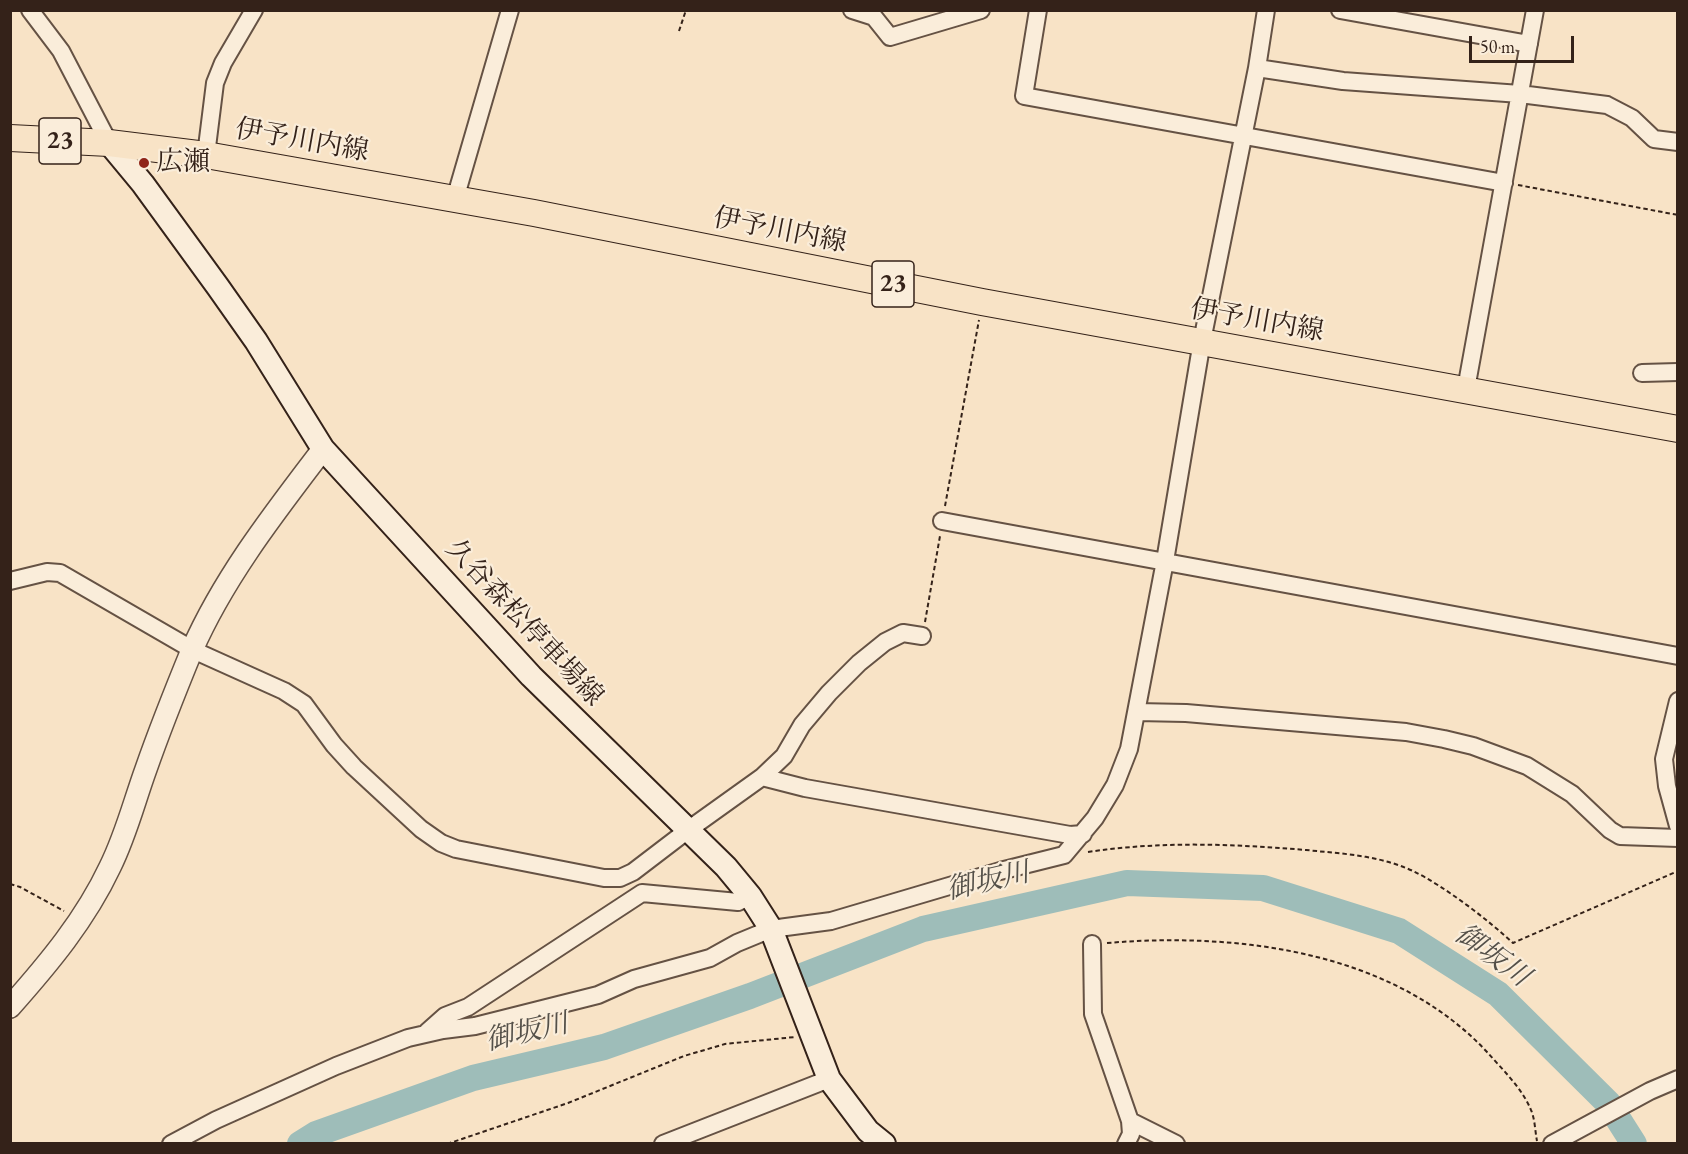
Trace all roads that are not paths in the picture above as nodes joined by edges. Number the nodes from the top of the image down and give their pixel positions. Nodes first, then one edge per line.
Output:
1 (30, 10) edge
2 (254, 10) edge
3 (510, 10) edge
4 (852, 10) edge
5 (981, 10) edge
6 (1038, 10) edge
7 (1266, 10) edge
8 (1340, 10) edge
9 (1535, 10) edge
10 (1529, 44) junction
11 (1257, 68) junction
12 (1520, 94) junction
13 (1243, 135) junction
14 (10, 138) edge
15 (1677, 142) edge
16 (109, 143) junction
17 (206, 155) junction
18 (1504, 183) junction
19 (454, 199) junction
20 (1202, 341) junction
21 (1677, 372) edge
22 (1642, 373) dead end
23 (1466, 389) junction
24 (1677, 429) edge
25 (324, 449) junction
26 (942, 521) road end
27 (1165, 561) junction
28 (10, 580) edge
29 (922, 636) road end
30 (193, 650) junction
31 (1677, 656) edge
32 (1677, 701) edge
33 (1137, 712) junction
34 (1670, 760) edge
35 (762, 777) junction
36 (1677, 826) edge
37 (688, 830) junction
38 (1083, 834) junction
39 (1677, 838) edge
40 (750, 896) junction
41 (773, 934) junction
42 (1092, 944) road end
43 (10, 1007) edge
44 (424, 1034) junction
45 (829, 1079) junction
46 (1677, 1079) edge
47 (1130, 1121) junction
48 (171, 1143) edge
49 (663, 1143) edge
50 (884, 1143) edge
51 (1126, 1143) edge
52 (1176, 1143) edge
53 (1553, 1143) edge

1 - 16 street
2 - 17 street
3 - 19 street
4 - 5 street
6 - 13 street
7 - 11 street
8 - 10 street
9 - 10 street
10 - 12 street
11 - 12 street
11 - 13 street
12 - 15 street
12 - 18 street
13 - 18 street
13 - 20 street
14 - 16 main road, 伊予川内線 / 23
16 - 17 main road, 伊予川内線 / 23
16 - 25 main road, 久谷森松停車場線
17 - 19 main road, 伊予川内線 / 23
18 - 23 street
19 - 20 main road, 伊予川内線 / 23
20 - 23 main road, 伊予川内線 / 23
20 - 27 street
21 - 22 street
23 - 24 main road, 伊予川内線 / 23
25 - 30 street
25 - 37 main road, 久谷森松停車場線
26 - 27 street
27 - 31 street
27 - 33 street
28 - 30 street
29 - 35 street
30 - 37 street
30 - 43 street
32 - 34 street
33 - 38 street
33 - 39 street
34 - 36 street
35 - 37 street
35 - 38 street
37 - 40 main road, 久谷森松停車場線
38 - 41 street
40 - 41 main road, 久谷森松停車場線
40 - 44 street
41 - 44 street
41 - 45 main road, 久谷森松停車場線
42 - 47 street
44 - 48 street
45 - 49 street
45 - 50 main road, 久谷森松停車場線
46 - 53 street
47 - 51 street
47 - 52 street

